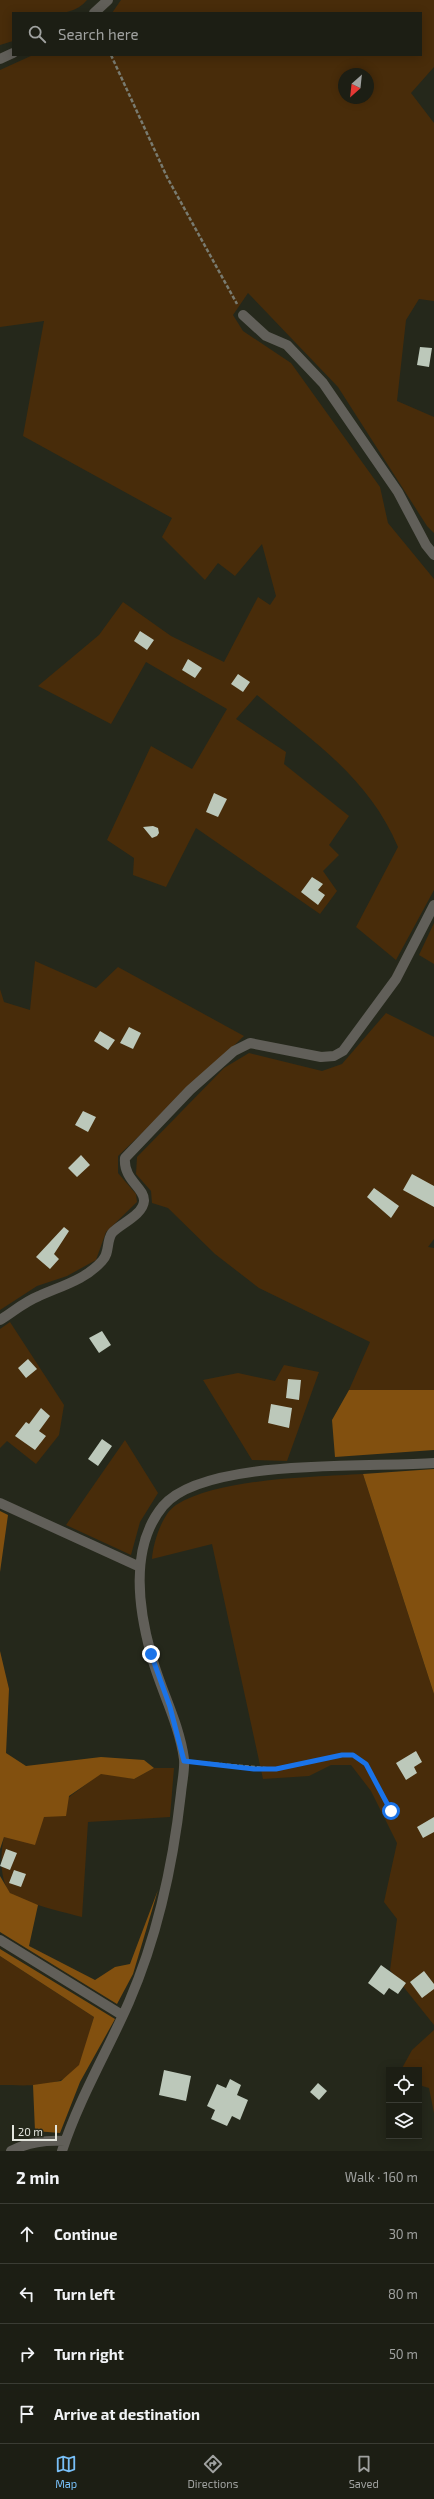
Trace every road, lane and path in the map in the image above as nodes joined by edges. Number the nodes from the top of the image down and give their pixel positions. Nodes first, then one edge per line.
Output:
1 (108, 0) edge
2 (95, 12) edge
3 (12, 53) edge
4 (112, 56) edge
5 (0, 59) edge
6 (244, 315) joint
7 (434, 555) edge
8 (434, 905) edge
9 (0, 1320) edge
10 (434, 1463) edge
11 (0, 1504) edge
12 (140, 1567) junction
13 (184, 1761) junction
14 (391, 1811) dead end
15 (0, 1940) edge
16 (122, 2015) junction
17 (63, 2146) edge
18 (11, 2151) edge

1 - 2 street
3 - 5 street
4 - 6 path
6 - 7 street
8 - 9 street
10 - 12 street
11 - 12 street
12 - 13 street
13 - 14 path
13 - 16 street
15 - 16 street
16 - 17 street
17 - 18 street

